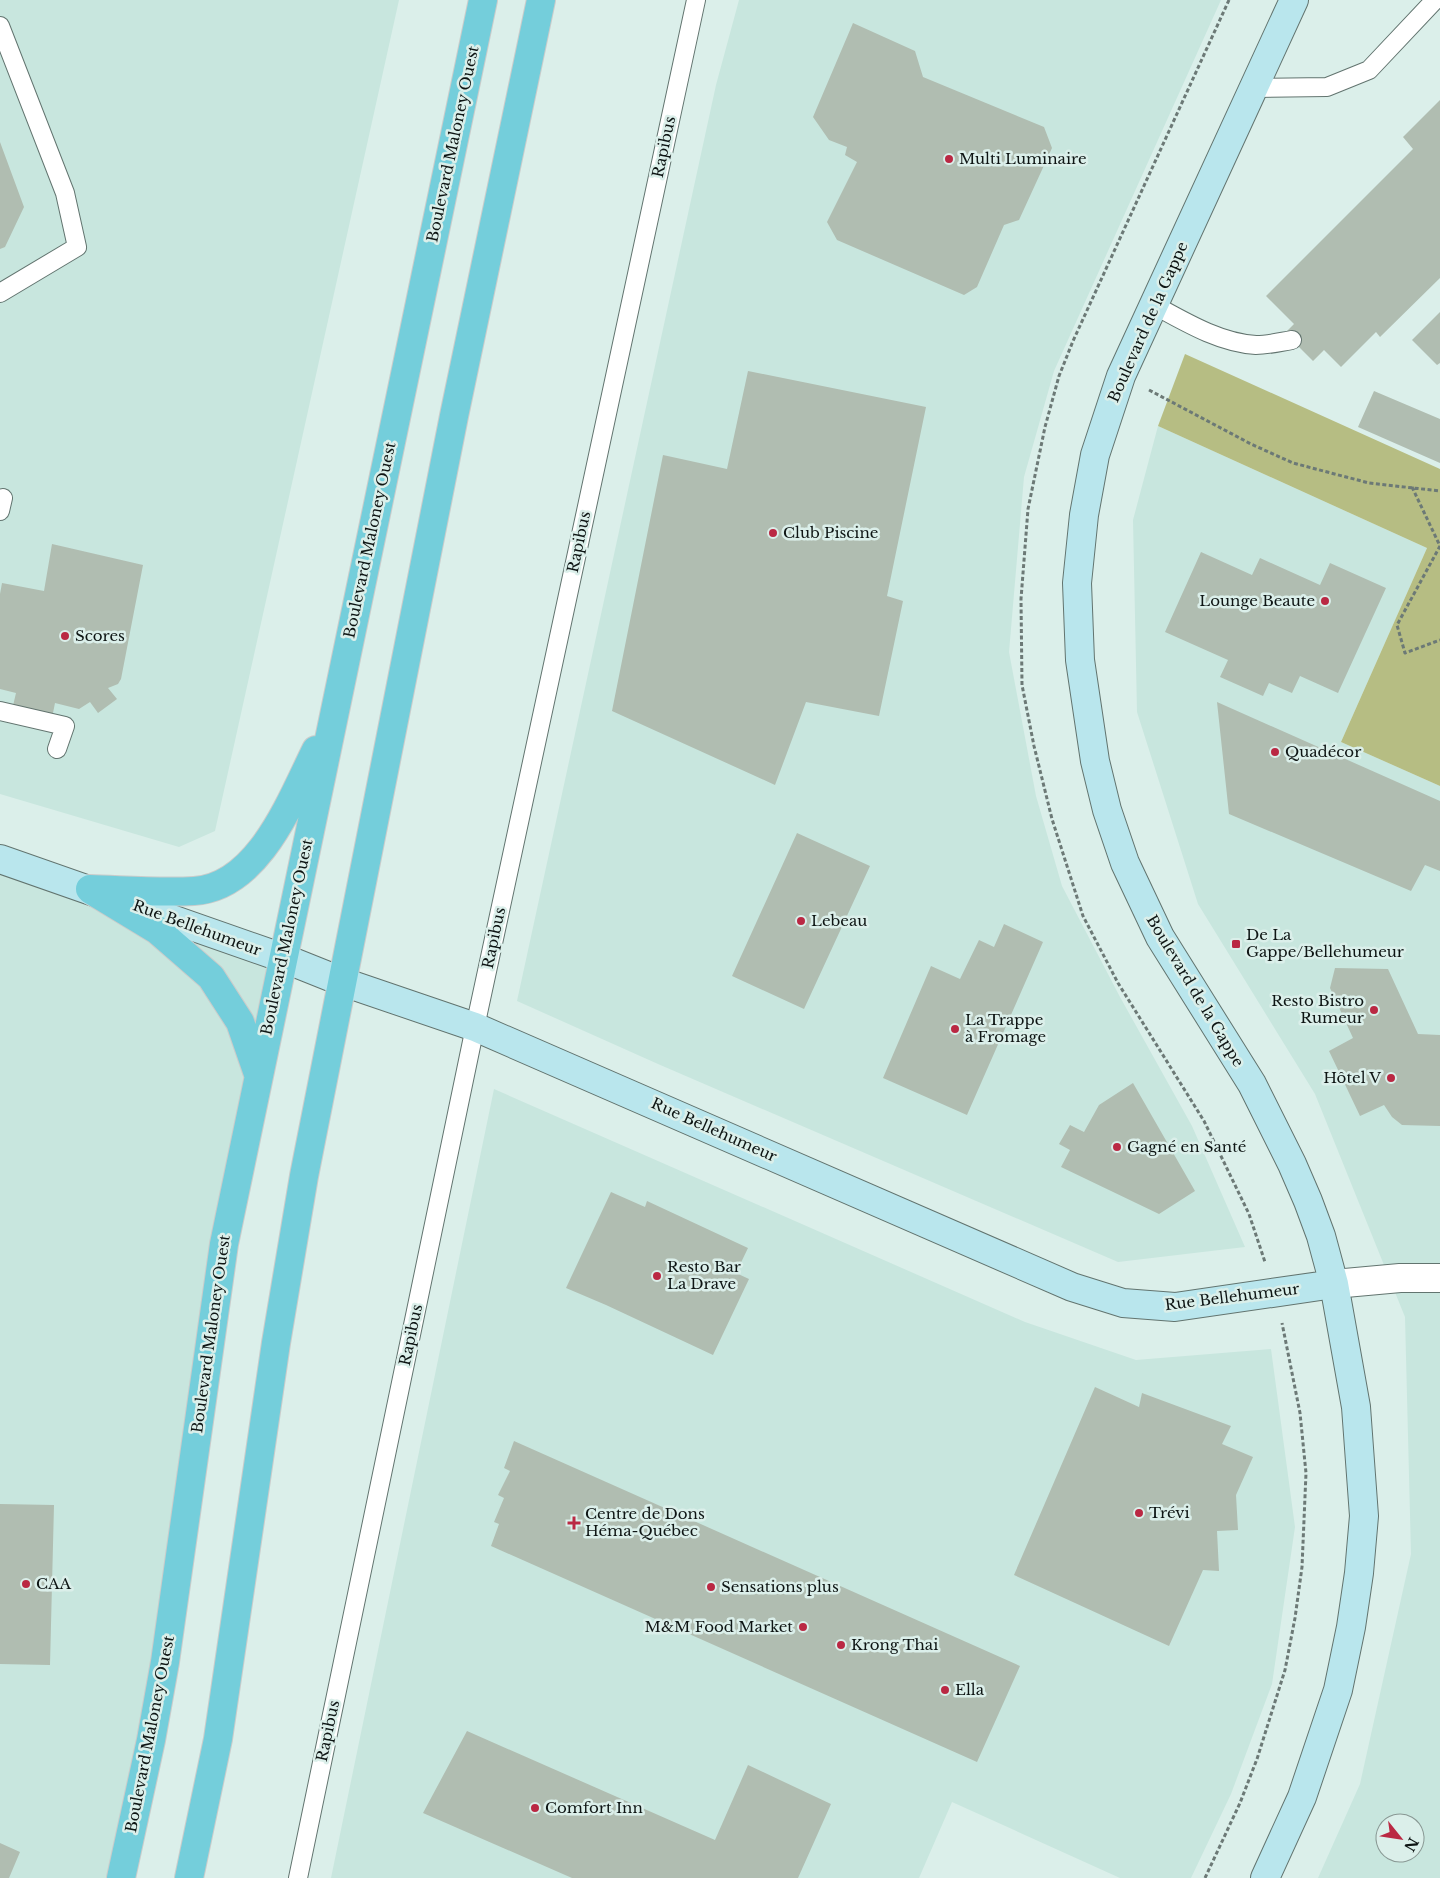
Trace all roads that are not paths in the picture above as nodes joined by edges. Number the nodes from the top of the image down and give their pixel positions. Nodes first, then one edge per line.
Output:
1 (483, 0) edge
2 (541, 0) edge
3 (696, 0) edge
4 (1294, 0) edge
5 (1435, 0) edge
6 (0, 26) edge
7 (1254, 88) junction
8 (0, 293) edge
9 (1154, 305) junction
10 (1292, 340) dead end
11 (0, 711) edge
12 (334, 715) junction
13 (57, 749) dead end
14 (0, 859) edge
15 (90, 889) junction
16 (283, 958) junction
17 (343, 982) junction
18 (475, 1027) junction
19 (258, 1075) junction
20 (1440, 1278) edge
21 (1334, 1284) junction
22 (121, 1878) edge
23 (188, 1878) edge
24 (298, 1878) edge
25 (1265, 1878) edge

1 - 12 main road, Boulevard Maloney Ouest
2 - 17 main road
3 - 18 lane, Rapibus
4 - 7 street, Boulevard de la Gappe
5 - 7 lane
6 - 8 lane
7 - 9 street, Boulevard de la Gappe
9 - 10 lane
9 - 21 street, Boulevard de la Gappe
11 - 13 lane
12 - 15 main road
12 - 16 main road, Boulevard Maloney Ouest
14 - 15 street, Rue Bellehumeur
15 - 16 street, Rue Bellehumeur
15 - 19 main road
16 - 17 street, Rue Bellehumeur
16 - 19 main road, Boulevard Maloney Ouest
17 - 18 street, Rue Bellehumeur
17 - 23 main road
18 - 21 street, Rue Bellehumeur
18 - 24 lane, Rapibus
19 - 22 main road, Boulevard Maloney Ouest
20 - 21 street, Rue Bellehumeur
21 - 25 street, Boulevard de la Gappe

